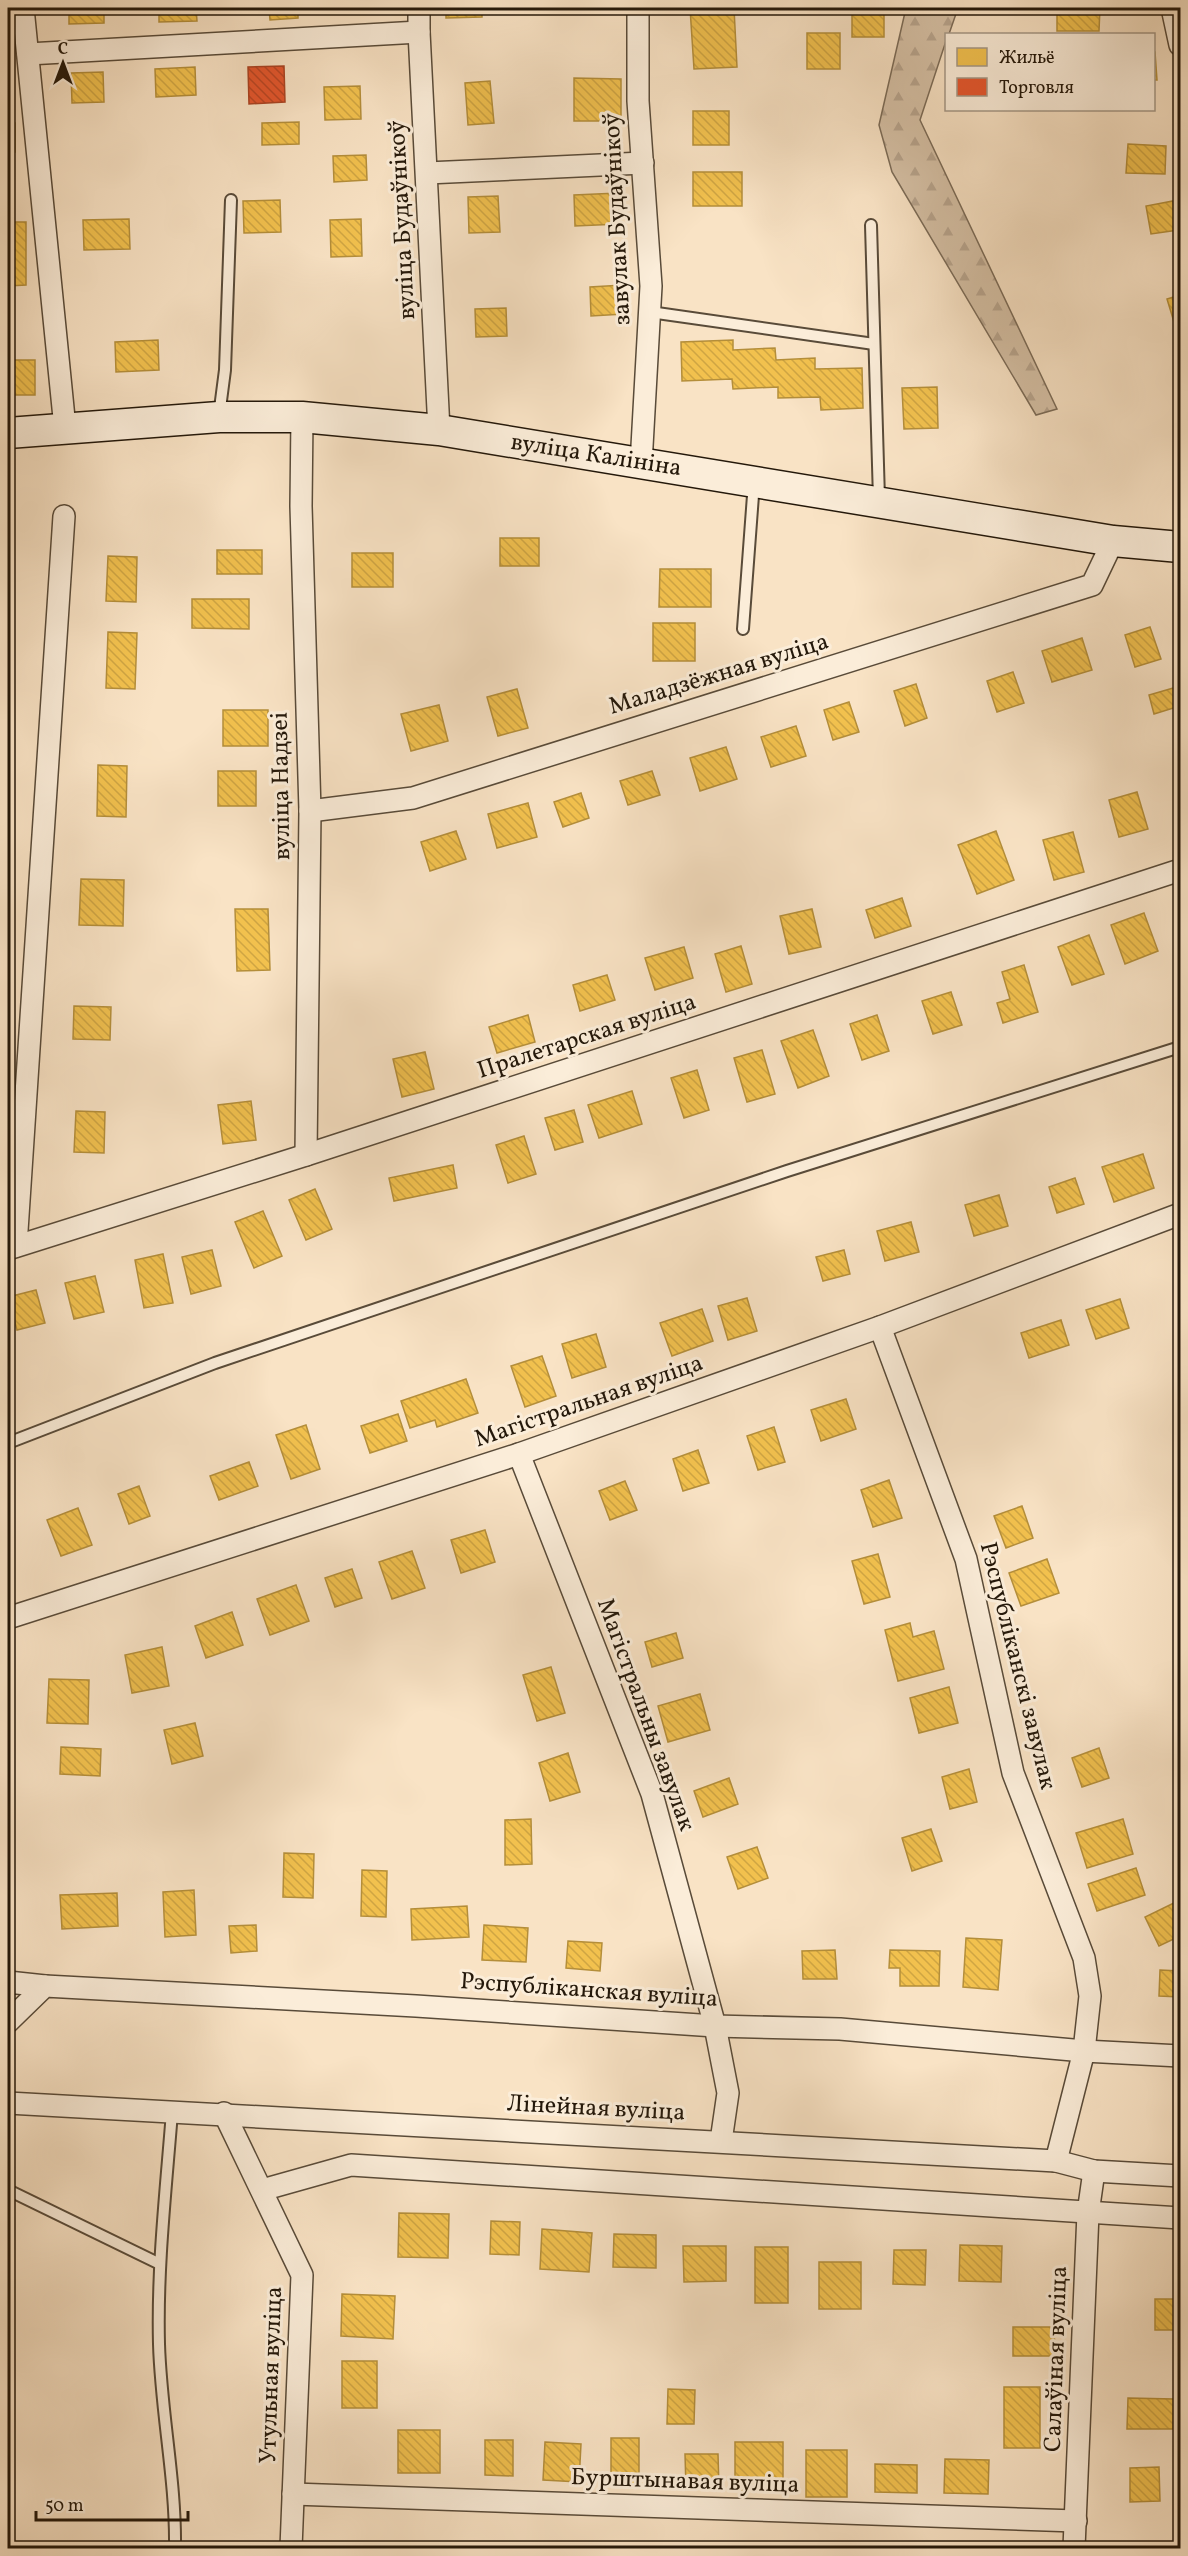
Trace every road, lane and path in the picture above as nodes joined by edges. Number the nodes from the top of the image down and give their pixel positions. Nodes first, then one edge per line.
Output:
1 (23, 8) edge
2 (419, 8) edge
3 (638, 8) edge
4 (1172, 8) edge
5 (418, 32) junction
6 (1180, 45) edge
7 (28, 54) junction
8 (643, 163) junction
9 (427, 173) junction
10 (231, 200) dead end
11 (871, 225) dead end
12 (650, 312) junction
13 (874, 344) junction
14 (219, 417) junction
15 (302, 417) junction
16 (65, 428) junction
17 (439, 430) junction
18 (8, 433) edge
19 (641, 464) junction
20 (754, 482) junction
21 (879, 502) junction
22 (64, 516) dead end
23 (1113, 541) junction
24 (1180, 547) edge
25 (743, 629) dead end
26 (310, 811) junction
27 (1180, 870) edge
28 (1180, 1047) edge
29 (306, 1155) junction
30 (1180, 1214) edge
31 (12, 1247) edge
32 (880, 1327) junction
33 (8, 1443) edge
34 (519, 1454) junction
35 (8, 1618) edge
36 (8, 1982) edge
37 (45, 1986) junction
38 (8, 2022) edge
39 (715, 2026) junction
40 (1084, 2051) junction
41 (1180, 2056) edge
42 (8, 2103) edge
43 (172, 2112) junction
44 (224, 2113) junction
45 (721, 2141) junction
46 (1056, 2161) junction
47 (1094, 2171) junction
48 (1180, 2176) edge
49 (8, 2190) edge
50 (262, 2190) junction
51 (1088, 2213) junction
52 (1180, 2218) edge
53 (160, 2264) junction
54 (293, 2494) junction
55 (1076, 2521) junction
56 (175, 2548) edge
57 (291, 2548) edge
58 (1074, 2548) edge

1 - 7 street
2 - 5 street, вуліца Будаўнікоў
3 - 8 street, завулак Будаўнікоў
4 - 6 street
5 - 7 street
5 - 9 street, вуліца Будаўнікоў
7 - 16 street
8 - 9 street
8 - 12 street, завулак Будаўнікоў
9 - 17 street, вуліца Будаўнікоў
10 - 14 lane
11 - 13 lane
12 - 13 lane
12 - 19 street, завулак Будаўнікоў
13 - 21 lane
14 - 15 main road, вуліца Калініна
14 - 16 main road, вуліца Калініна
15 - 17 main road, вуліца Калініна
15 - 26 street, вуліца Надзеі
16 - 18 main road, вуліца Калініна
17 - 19 main road, вуліца Калініна
19 - 20 main road, вуліца Калініна
20 - 21 main road, вуліца Калініна
20 - 25 lane
21 - 23 main road, вуліца Калініна
22 - 31 street
23 - 24 main road, вуліца Калініна
23 - 26 street, Маладзёжная вуліца
26 - 29 street, вуліца Надзеі
27 - 29 street, Пралетарская вуліца
28 - 33 lane
29 - 31 street, Пралетарская вуліца
30 - 32 street, Магістральная вуліца
32 - 34 street, Магістральная вуліца
32 - 40 street, Рэспубліканскі завулак
34 - 35 street, Магістральная вуліца
34 - 39 street, Магістральны завулак
36 - 37 street, Рэспубліканская вуліца
37 - 38 street
37 - 39 street, Рэспубліканская вуліца
39 - 40 street, Рэспубліканская вуліца
39 - 45 street, Магістральны завулак
40 - 41 street, Рэспубліканская вуліца
40 - 46 street, Рэспубліканскі завулак
42 - 43 street, Лінейная вуліца
43 - 44 street, Лінейная вуліца
43 - 53 lane
44 - 45 street, Лінейная вуліца
44 - 50 street, Утульная вуліца
45 - 46 street, Лінейная вуліца
46 - 47 street, Лінейная вуліца
47 - 48 street, Лінейная вуліца
47 - 51 street, Салаўіная вуліца
49 - 53 lane
50 - 51 street
50 - 54 street, Утульная вуліца
51 - 52 street
51 - 55 street, Салаўіная вуліца
53 - 56 lane
54 - 55 street, Бурштынавая вуліца
54 - 57 street, Утульная вуліца
55 - 58 street, Салаўіная вуліца

